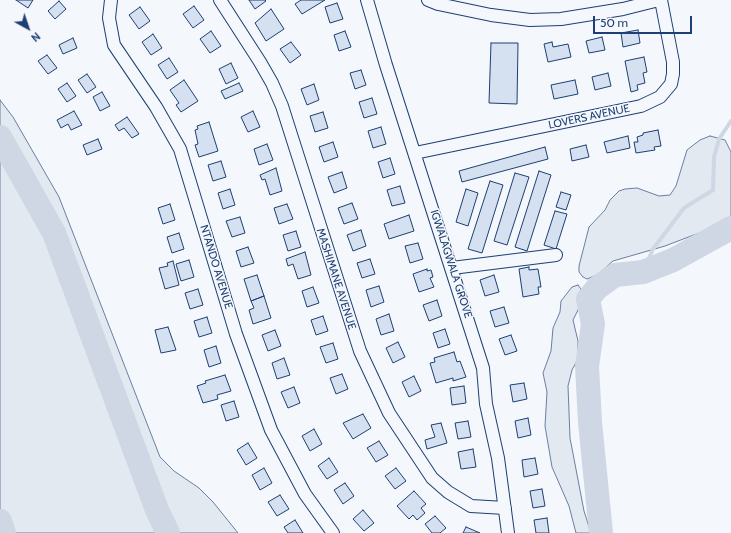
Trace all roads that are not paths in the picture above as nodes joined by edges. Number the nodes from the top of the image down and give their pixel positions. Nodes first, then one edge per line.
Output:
1 (111, 0) edge
2 (220, 0) edge
3 (367, 0) edge
4 (428, 0) edge
5 (660, 0) edge
6 (415, 153) junction
7 (556, 255) dead end
8 (452, 268) junction
9 (505, 508) junction
10 (333, 533) edge
11 (508, 533) edge

1 - 10 street, NTANDO AVENUE
2 - 9 street, MASHIMANE AVENUE
3 - 6 street, IGWALAGWALA GROVE
4 - 5 street
5 - 6 street, LOVERS AVENUE
6 - 8 street, IGWALAGWALA GROVE
7 - 8 street
8 - 9 street, IGWALAGWALA GROVE
9 - 11 street, IGWALAGWALA GROVE

